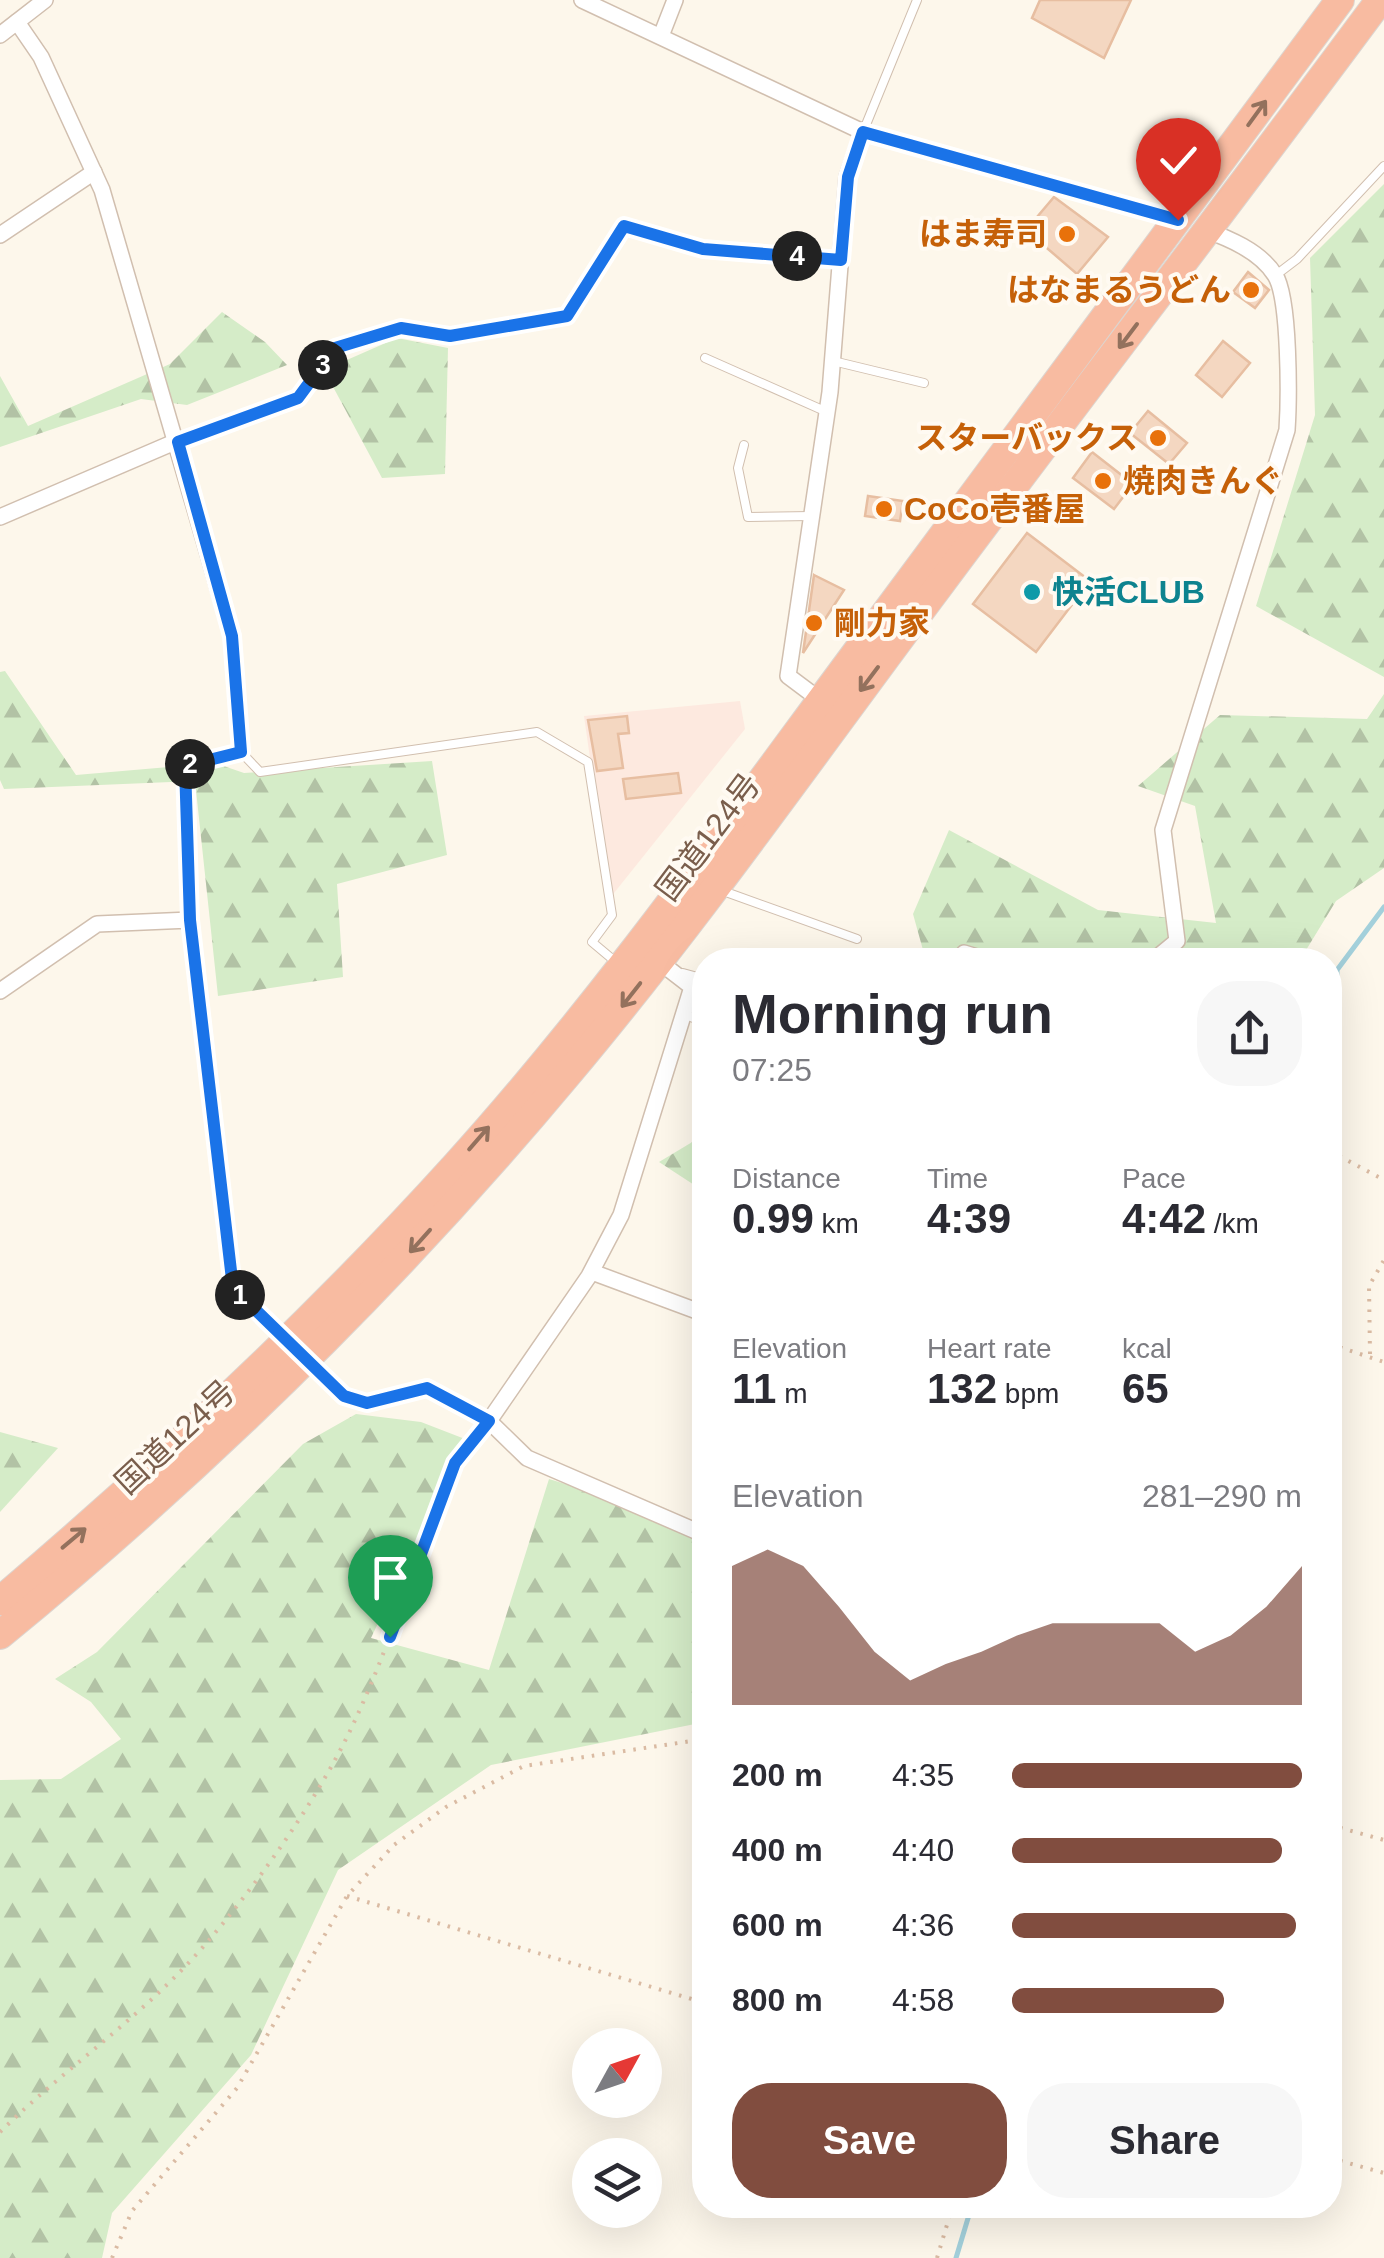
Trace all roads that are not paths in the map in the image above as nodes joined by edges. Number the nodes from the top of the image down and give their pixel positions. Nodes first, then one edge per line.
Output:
1 (45, 0) edge
2 (582, 0) edge
3 (675, 0) edge
4 (917, 0) edge
5 (1339, 0) edge
6 (1373, 10) edge
7 (17, 22) junction
8 (0, 34) edge
9 (661, 36) junction
10 (863, 132) junction
11 (1384, 166) edge
12 (94, 172) junction
13 (1178, 220) junction
14 (1208, 230) junction
15 (0, 235) edge
16 (841, 260) junction
17 (1276, 275) junction
18 (705, 358) dead end
19 (833, 361) junction
20 (924, 383) dead end
21 (827, 412) junction
22 (178, 442) junction
23 (744, 445) dead end
24 (811, 516) junction
25 (0, 517) edge
26 (232, 636) joint
27 (831, 708) junction
28 (241, 752) junction
29 (714, 888) junction
30 (190, 920) junction
31 (857, 939) dead end
32 (1169, 948) edge
33 (647, 961) junction
34 (692, 975) edge
35 (0, 991) edge
36 (684, 1014) junction
37 (692, 1017) edge
38 (592, 1272) junction
39 (692, 1309) edge
40 (489, 1421) junction
41 (692, 1529) edge
42 (0, 1601) edge
43 (0, 1635) edge

1 - 7 street
2 - 9 street
3 - 9 street
4 - 10 lane
5 - 6 street
13 -> 5 highway, 国道124号
6 - 14 highway, 国道124号
7 - 8 street
7 - 12 street
9 - 10 street
10 - 13 street
10 - 16 street
11 - 17 lane
12 - 15 street
12 - 22 street
13 - 14 street
13 - 27 highway, 国道124号
14 - 17 street
14 -> 27 highway, 国道124号
16 - 19 street
16 - 22 lane
17 - 32 street
18 - 21 lane
19 - 20 lane
19 - 21 street
21 - 24 street
22 - 25 street
22 - 26 street
23 - 24 lane
24 - 27 street
26 - 28 lane
27 - 29 highway, 国道124号
27 - 33 highway, 国道124号
28 - 30 lane
28 - 33 lane
29 - 31 lane
29 - 33 highway, 国道124号
30 - 35 street
30 - 40 street, bridge
33 - 34 lane
33 - 36 street
42 -> 33 highway, 国道124号
33 -> 43 highway, 国道124号
36 - 37 lane
36 - 38 street
38 - 39 street
38 - 40 street
40 - 41 street

